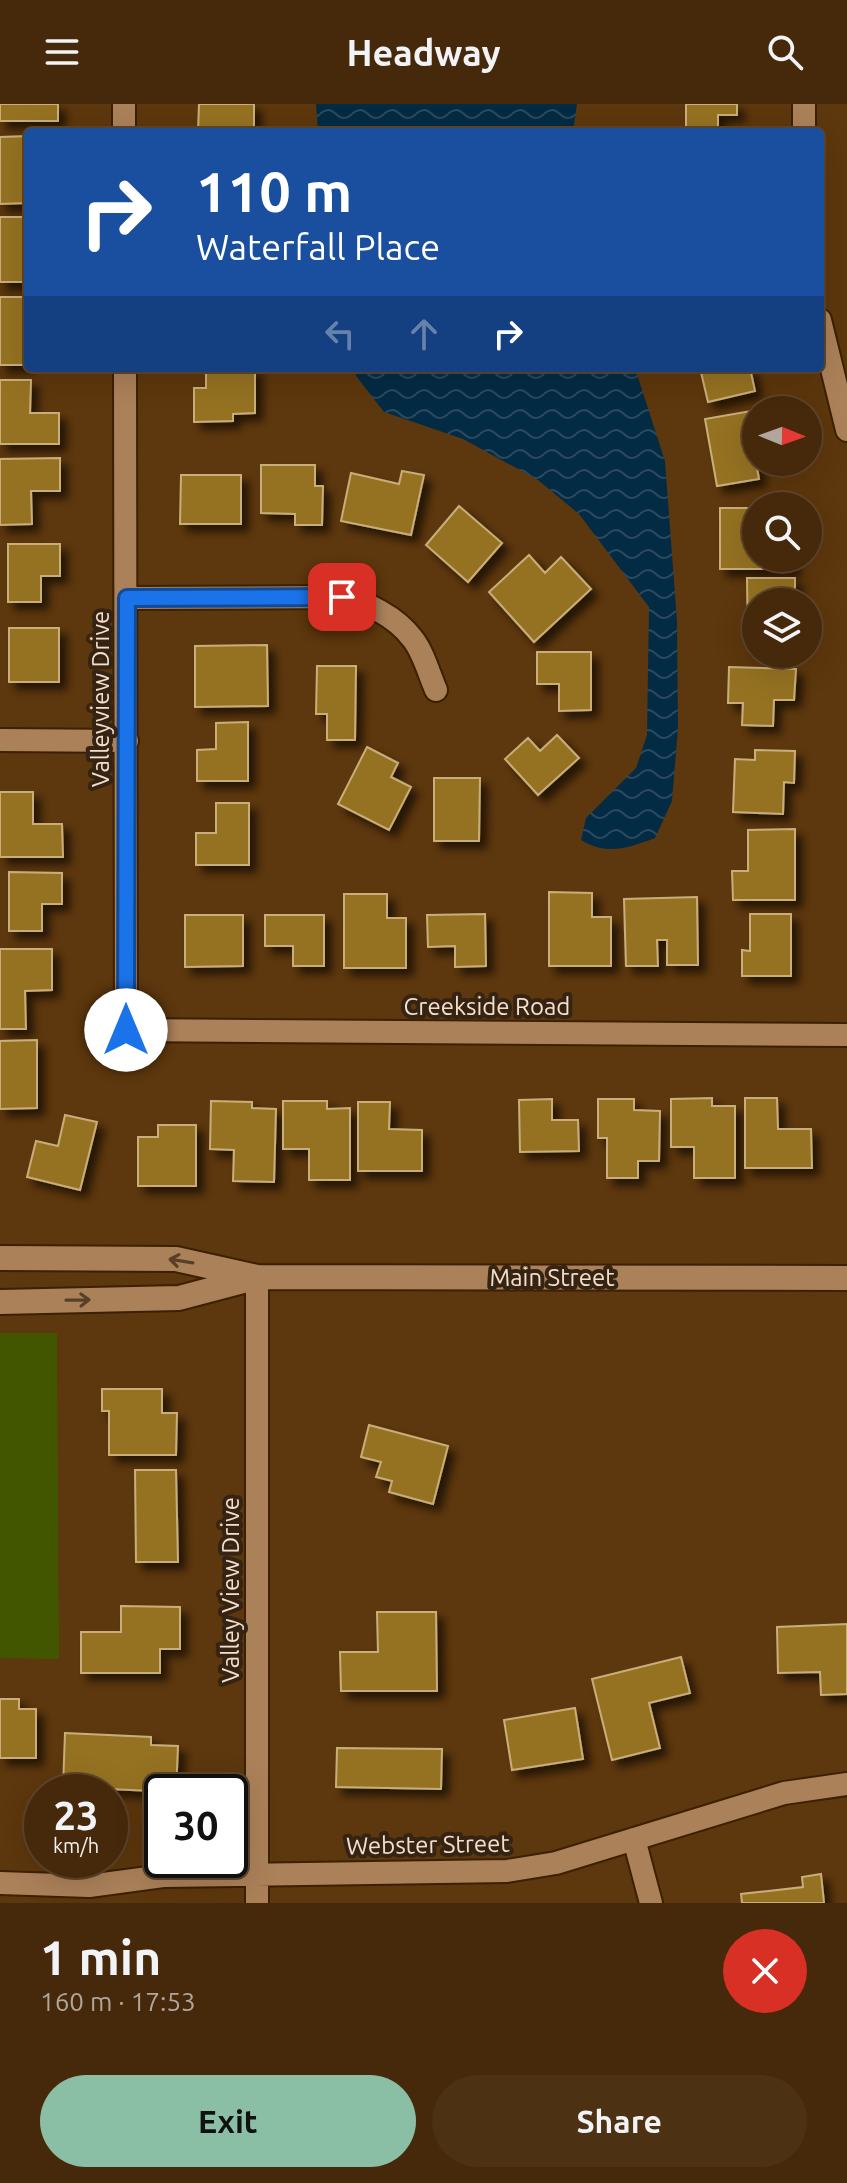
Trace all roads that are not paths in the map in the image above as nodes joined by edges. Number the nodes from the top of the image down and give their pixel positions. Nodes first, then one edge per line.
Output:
1 (124, 104) edge
2 (804, 104) edge
3 (124, 128) edge
4 (804, 128) edge
5 (824, 336) edge
6 (125, 372) edge
7 (847, 430) edge
8 (127, 598) junction
9 (436, 690) dead end
10 (0, 740) edge
11 (127, 741) junction
12 (126, 1030) joint
13 (847, 1035) edge
14 (0, 1258) edge
15 (257, 1277) junction
16 (847, 1278) edge
17 (0, 1302) edge
18 (847, 1784) edge
19 (634, 1839) junction
20 (257, 1874) junction
21 (0, 1883) edge
22 (257, 1903) edge
23 (651, 1903) edge

1 - 3 street
2 - 4 street
5 - 7 street
6 - 8 street, Valleyview Drive
8 - 9 street
8 - 11 street, Valleyview Drive
10 - 11 street
11 - 12 street, Valleyview Drive
12 - 13 street, Creekside Road
15 -> 14 main road, Main Street
15 - 16 main road, Main Street
17 -> 15 main road, Main Street
15 - 20 street, Valley View Drive
18 - 19 street, Webster Street
19 - 20 street, Webster Street
19 - 23 street
20 - 21 street, Webster Street
20 - 22 street, Valley View Drive

